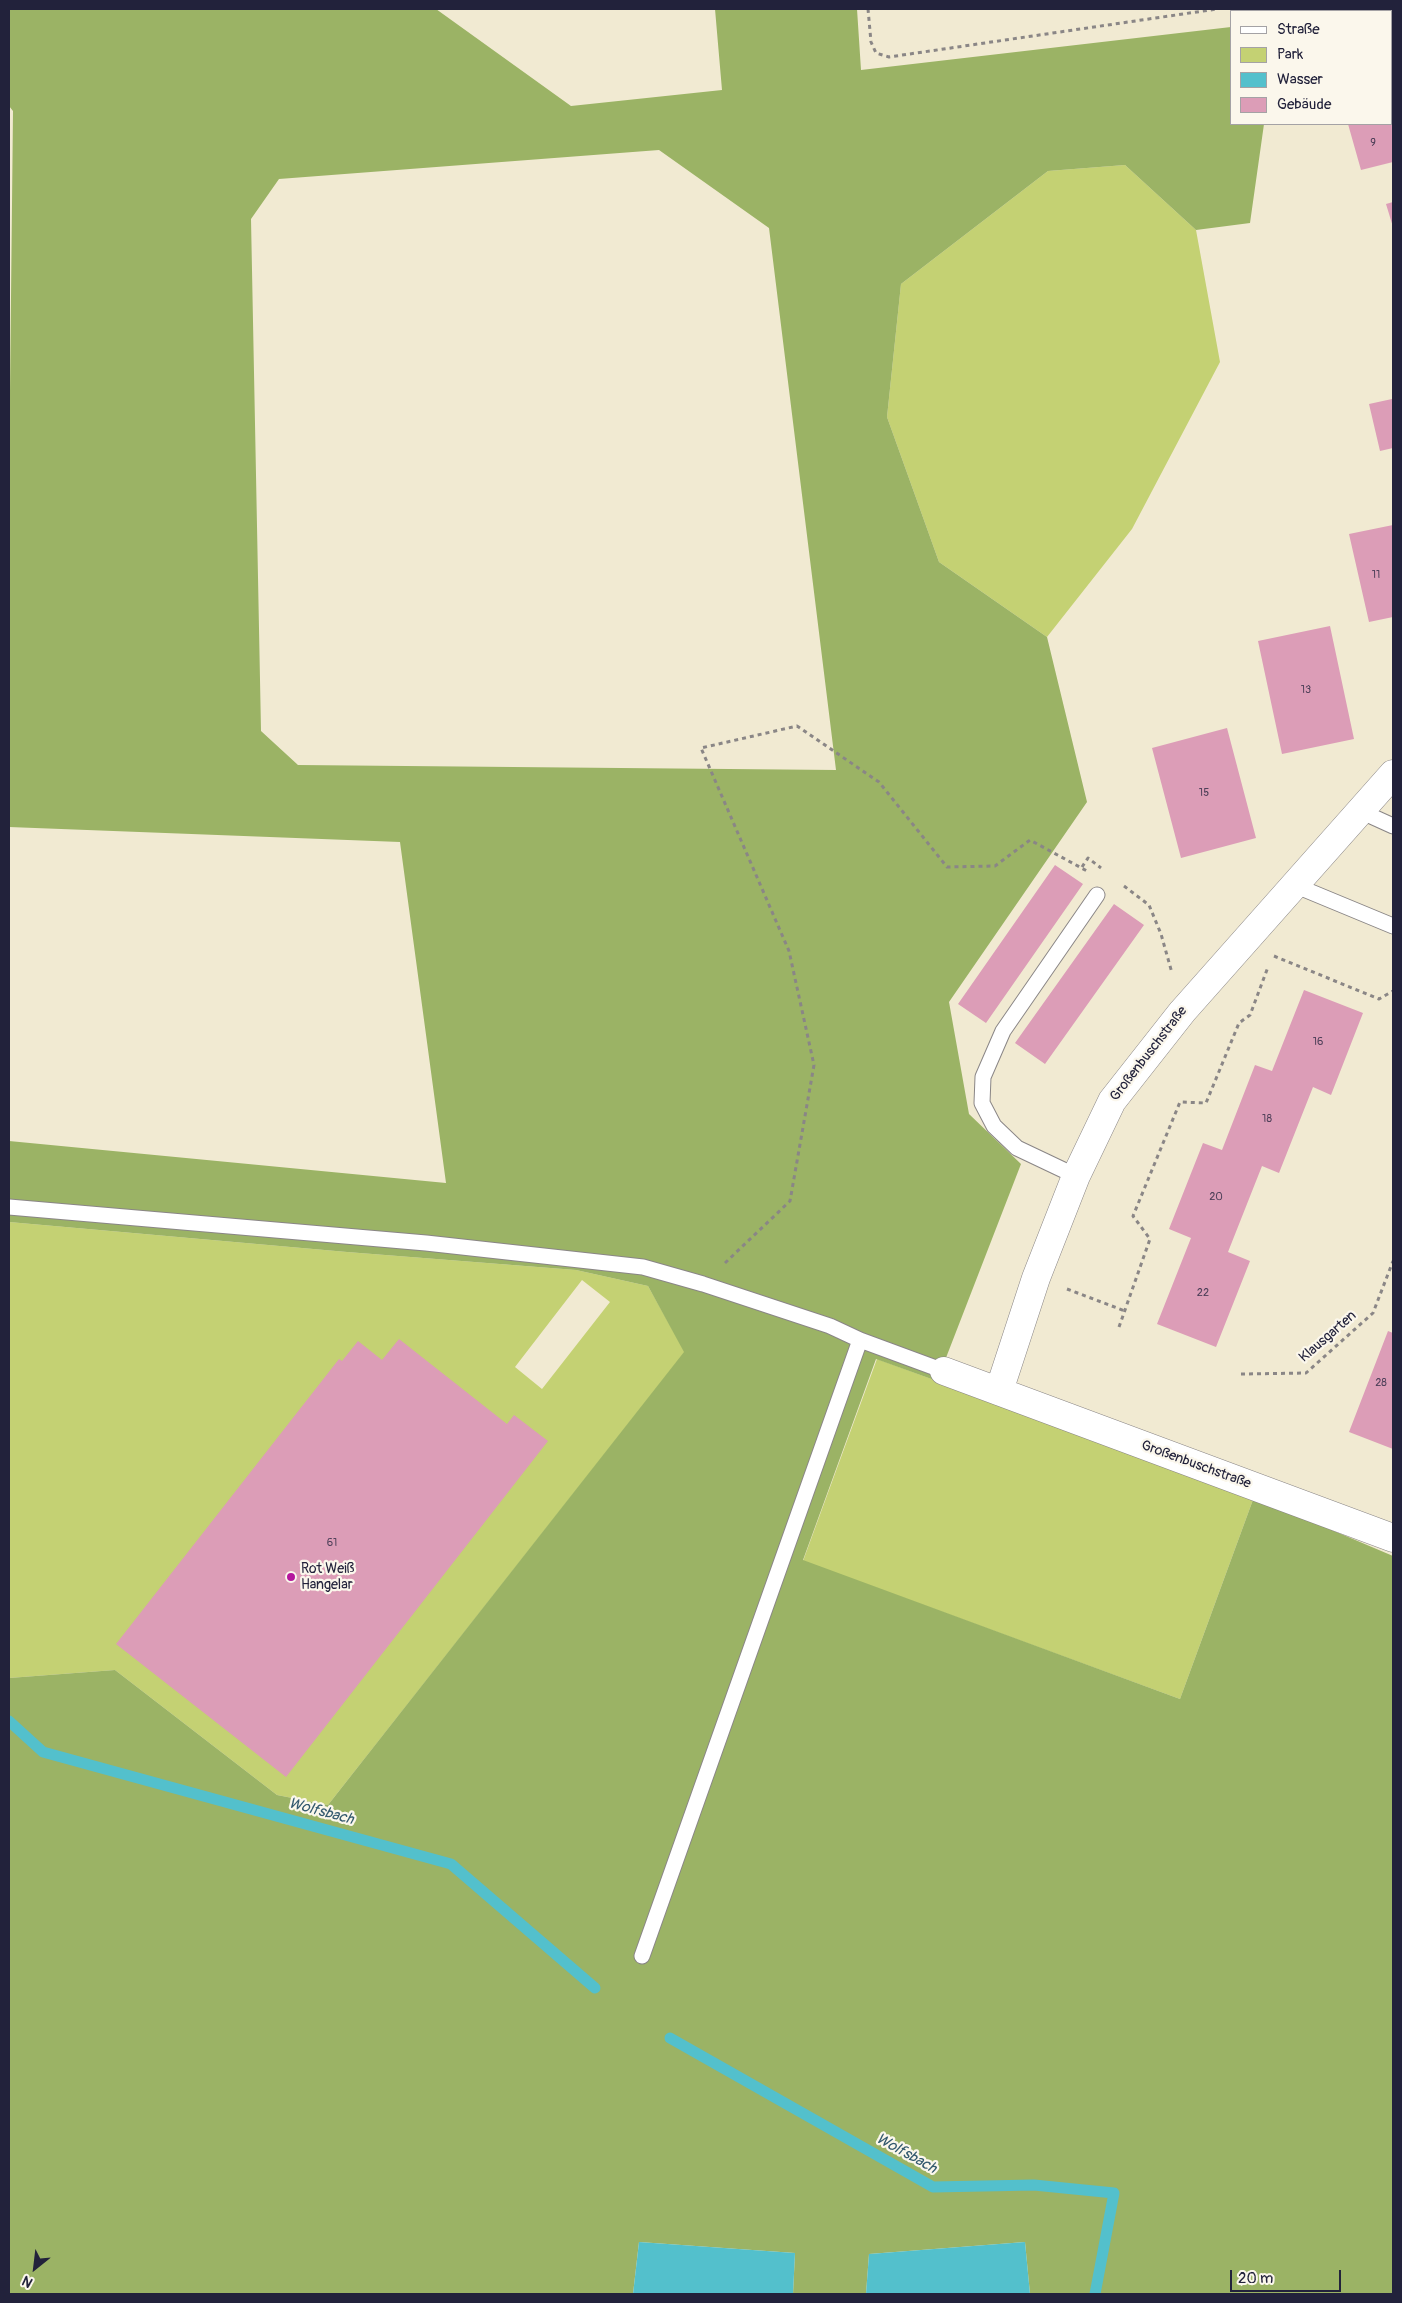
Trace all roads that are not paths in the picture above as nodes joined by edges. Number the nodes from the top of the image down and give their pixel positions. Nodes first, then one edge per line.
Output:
1 (1393, 774) edge
2 (1360, 811) junction
3 (1393, 826) edge
4 (1294, 885) junction
5 (1098, 895) dead end
6 (1393, 926) edge
7 (1076, 1176) junction
8 (9, 1207) edge
9 (860, 1340) junction
10 (944, 1371) joint
11 (999, 1392) junction
12 (1393, 1538) edge
13 (642, 1956) dead end

1 - 2 street, Großenbuschstraße
2 - 3 lane
2 - 4 street, Großenbuschstraße
4 - 6 lane
4 - 7 street, Großenbuschstraße
5 - 7 lane
7 - 11 street, Großenbuschstraße
8 - 9 lane
9 - 10 lane
9 - 13 lane
10 - 11 street, Großenbuschstraße
11 - 12 street, Großenbuschstraße

